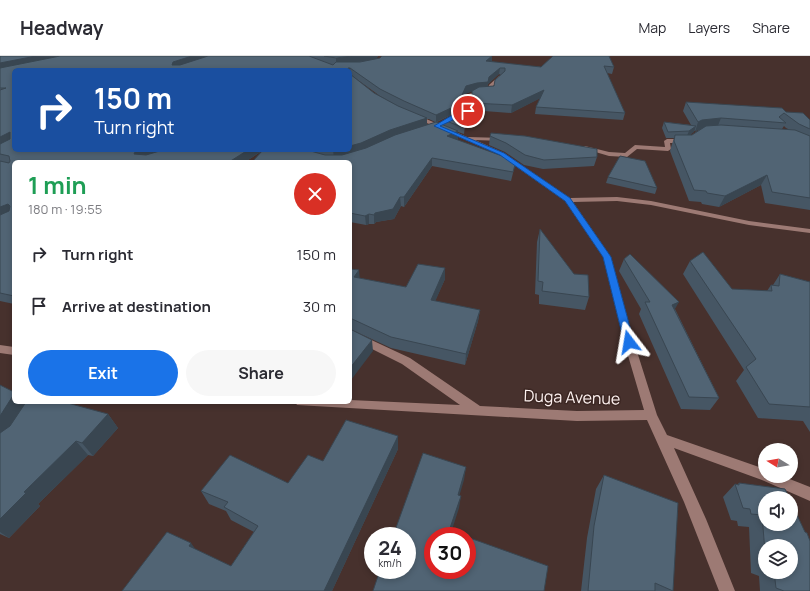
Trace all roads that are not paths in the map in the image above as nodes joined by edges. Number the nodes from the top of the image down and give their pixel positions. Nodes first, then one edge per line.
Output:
1 (501, 77) edge
2 (408, 114) edge
3 (449, 119) edge
4 (464, 138) junction
5 (692, 138) edge
6 (507, 139) edge
7 (578, 146) edge
8 (568, 200) junction
9 (810, 231) edge
10 (352, 335) edge
11 (0, 349) edge
12 (12, 351) edge
13 (345, 404) edge
14 (476, 410) junction
15 (651, 416) junction
16 (663, 439) junction
17 (758, 473) edge
18 (783, 483) edge
19 (810, 494) edge
20 (727, 591) edge

1 - 3 street
2 - 4 street
4 - 6 street
4 - 8 street
5 - 7 street
8 - 9 street
8 - 15 street
10 - 14 street
11 - 12 street
13 - 14 street, Duga Avenue
14 - 15 street, Duga Avenue
15 - 16 street
16 - 17 street
16 - 20 street
18 - 19 street

